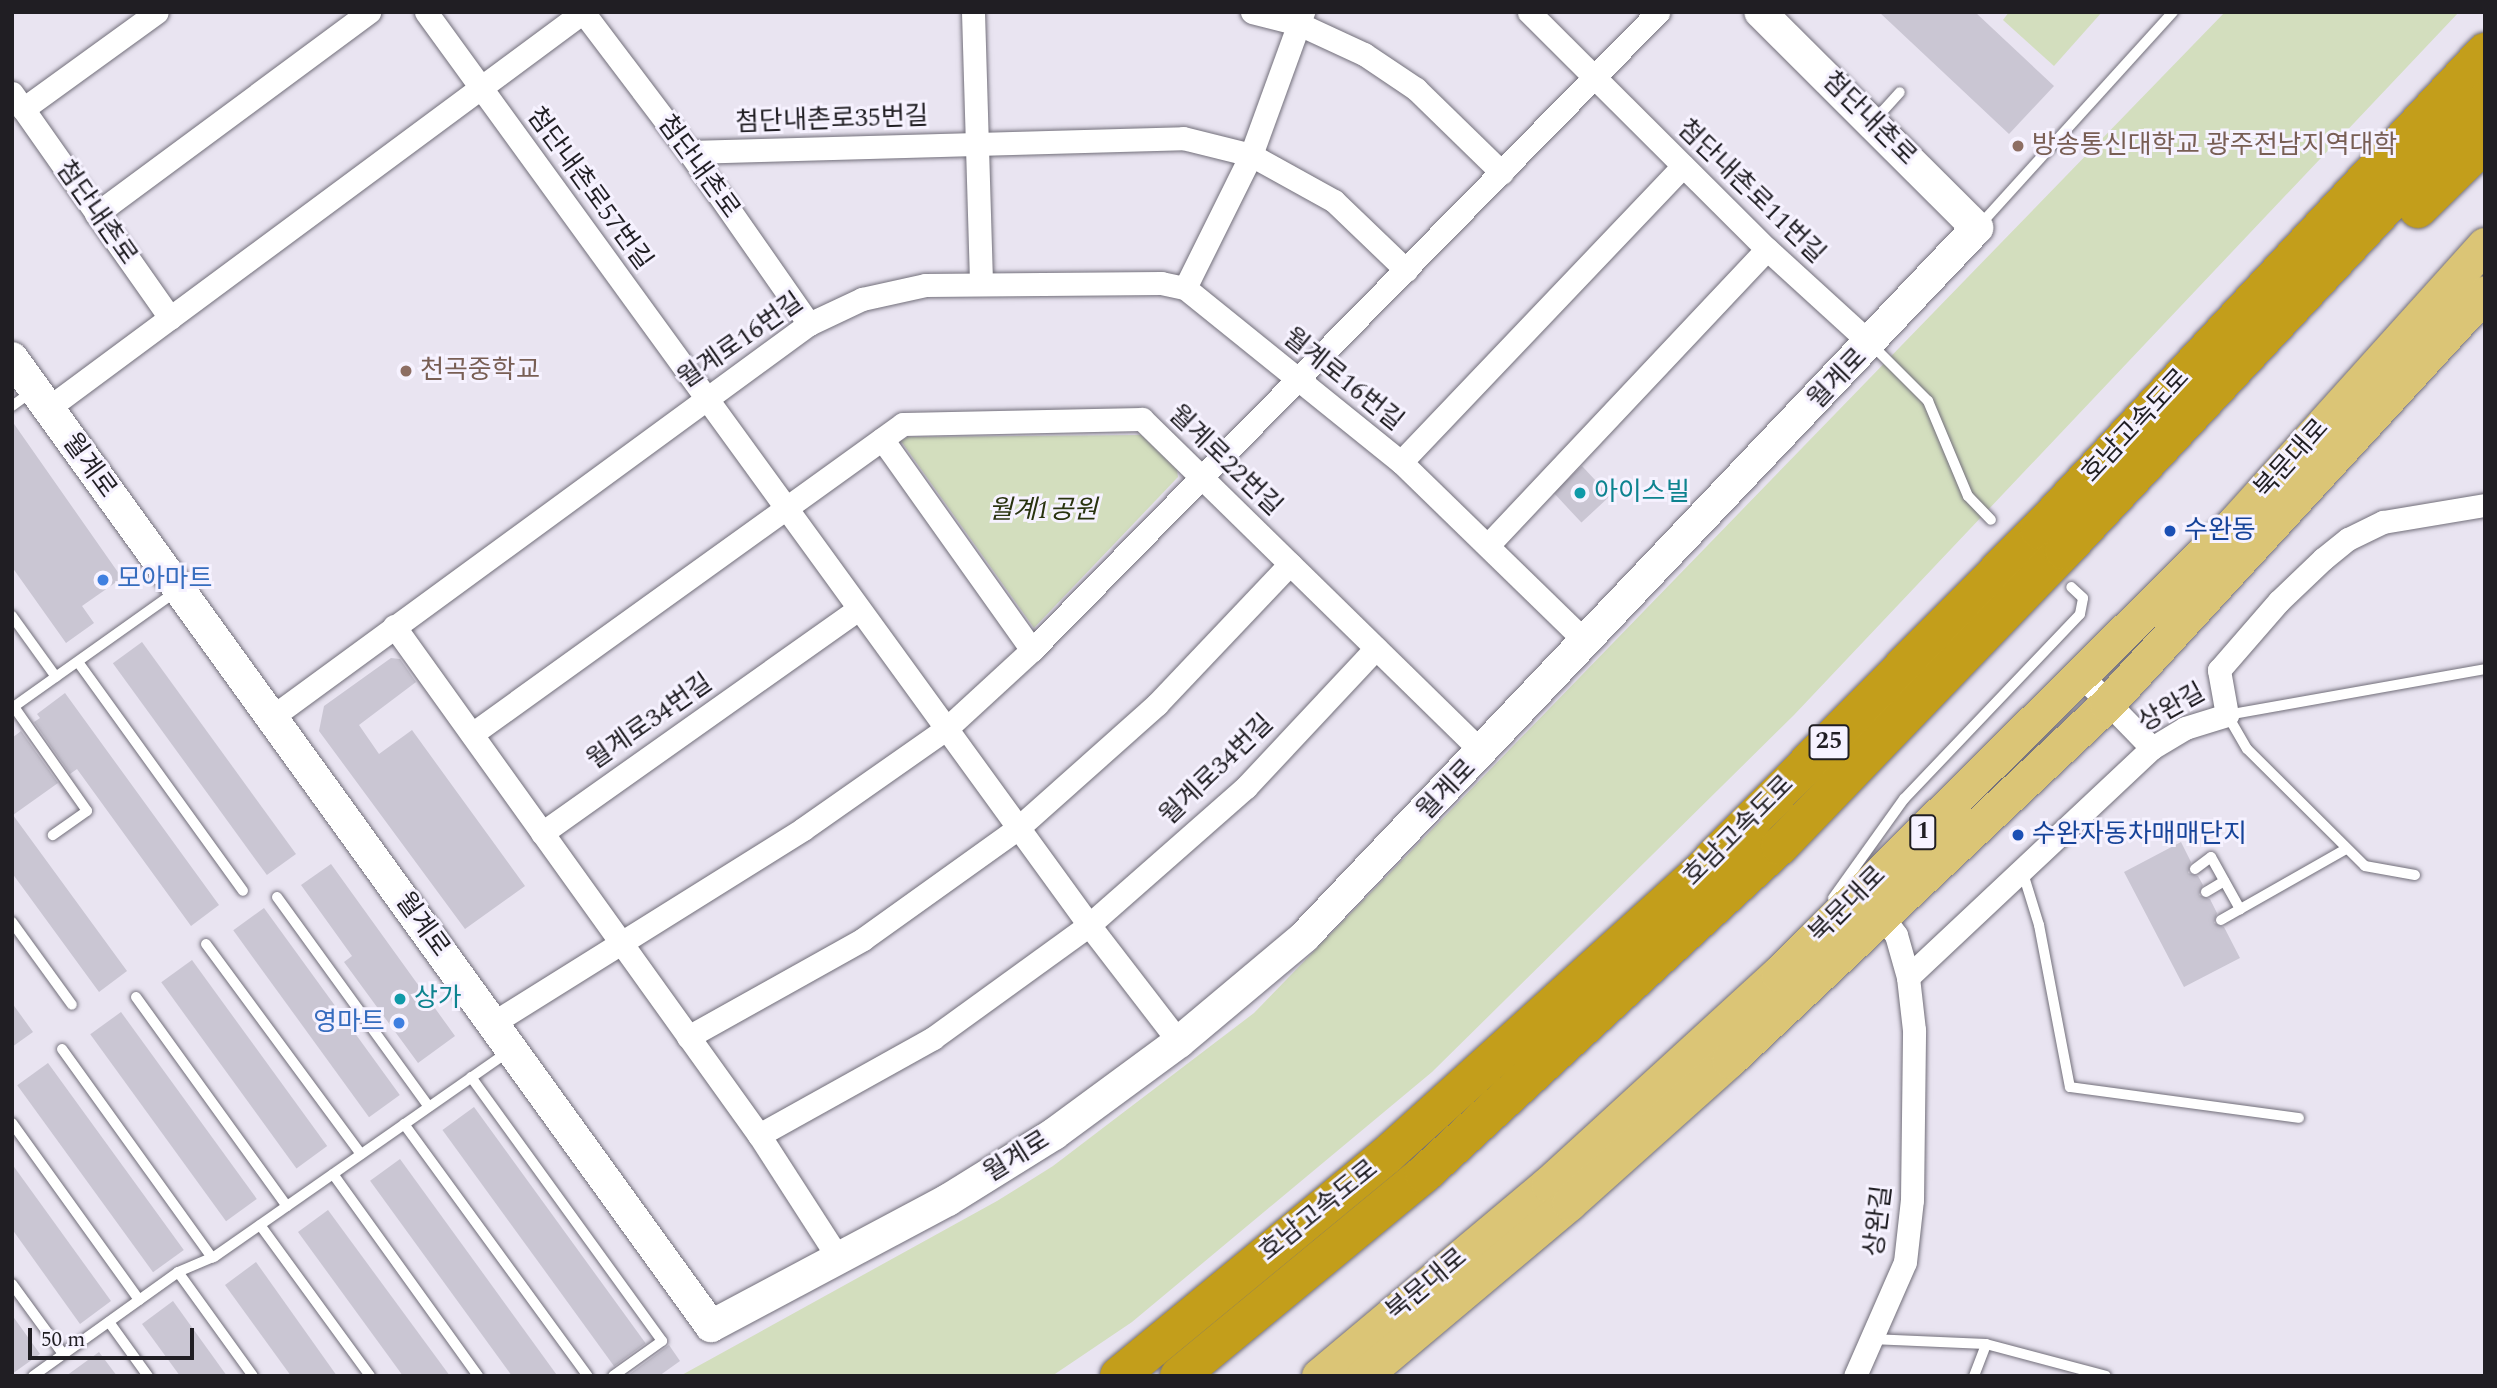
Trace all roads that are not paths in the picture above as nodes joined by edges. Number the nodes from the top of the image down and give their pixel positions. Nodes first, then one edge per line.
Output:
1 (157, 12) edge
2 (369, 12) edge
3 (426, 12) edge
4 (583, 12) edge
5 (973, 12) edge
6 (1252, 12) edge
7 (1529, 12) edge
8 (1658, 12) edge
9 (1760, 12) edge
10 (2173, 12) edge
11 (1301, 18) edge
12 (2485, 52) edge
13 (1596, 76) junction
14 (481, 88) junction
15 (1900, 92) dead end
16 (18, 101) edge
17 (2485, 101) edge
18 (1873, 122) junction
19 (2485, 143) edge
20 (977, 144) junction
21 (689, 152) junction
22 (1251, 155) junction
23 (1683, 166) junction
24 (1502, 173) junction
25 (96, 214) junction
26 (1977, 228) junction
27 (2485, 245) edge
28 (1766, 248) junction
29 (1406, 270) junction
30 (981, 283) junction
31 (1185, 288) junction
32 (2485, 293) edge
33 (170, 318) junction
34 (809, 324) junction
35 (1871, 344) junction
36 (12, 358) edge
37 (1298, 379) junction
38 (707, 400) junction
39 (31, 401) edge
40 (882, 439) junction
41 (1401, 462) junction
42 (1200, 476) junction
43 (2485, 505) edge
44 (786, 508) junction
45 (1991, 520) dead end
46 (1489, 544) junction
47 (1290, 564) junction
48 (2068, 569) junction
49 (180, 590) junction
50 (859, 609) junction
51 (12, 616) edge
52 (394, 626) junction
53 (1586, 642) junction
54 (1376, 648) junction
55 (1032, 650) junction
56 (78, 662) junction
57 (2485, 668) edge
58 (2081, 675) junction
59 (56, 677) junction
60 (2107, 704) junction
61 (13, 708) edge
62 (2227, 715) junction
63 (272, 717) junction
64 (946, 729) junction
65 (472, 734) junction
66 (2152, 748) junction
67 (1483, 753) junction
68 (1018, 828) junction
69 (542, 833) junction
70 (52, 835) dead end
71 (2346, 849) junction
72 (2022, 867) junction
73 (2194, 869) dead end
74 (2415, 875) dead end
75 (2224, 881) junction
76 (243, 891) dead end
77 (2206, 892) dead end
78 (278, 897) dead end
79 (2240, 909) junction
80 (1881, 914) junction
81 (2221, 920) dead end
82 (12, 922) edge
83 (1089, 925) junction
84 (620, 941) junction
85 (206, 944) dead end
86 (1778, 974) junction
87 (1908, 977) junction
88 (136, 997) dead end
89 (72, 1005) dead end
90 (493, 1023) junction
91 (688, 1037) junction
92 (1179, 1042) junction
93 (62, 1049) dead end
94 (512, 1049) junction
95 (471, 1077) junction
96 (429, 1107) junction
97 (2299, 1118) dead end
98 (12, 1123) edge
99 (404, 1124) junction
100 (759, 1135) junction
101 (361, 1154) junction
102 (333, 1174) junction
103 (287, 1206) junction
104 (261, 1225) junction
105 (212, 1258) junction
106 (839, 1259) junction
107 (178, 1272) junction
108 (12, 1284) edge
109 (139, 1300) junction
110 (109, 1321) junction
111 (1870, 1339) junction
112 (1986, 1344) junction
113 (63, 1354) junction
114 (35, 1375) edge
115 (148, 1376) edge
116 (253, 1376) edge
117 (370, 1376) edge
118 (478, 1376) edge
119 (588, 1376) edge
120 (613, 1376) edge
121 (1119, 1376) edge
122 (1179, 1376) edge
123 (1319, 1376) edge
124 (1363, 1376) edge
125 (1855, 1376) edge
126 (1974, 1376) edge
127 (2106, 1376) edge

1 - 16 street
2 - 25 street
3 - 14 street, 첨단내촌로57번길
4 - 14 street, 월계로
4 - 21 street, 첨단내촌로
5 - 20 street
6 - 11 street
7 - 13 street, 첨단내촌로11번길
8 - 13 street
9 - 18 street, 첨단내촌로
10 - 26 lane
11 - 22 street
11 - 24 street
12 - 121 highway, 호남고속도로 / 25
13 - 23 street, 첨단내촌로11번길
13 - 24 street
14 - 33 street, 월계로
14 - 38 street, 첨단내촌로57번길
15 - 18 lane
16 - 25 street, 첨단내촌로
17 - 48 highway, 호남고속도로 / 25
18 - 26 street, 첨단내촌로
19 - 48 highway
20 - 21 street, 첨단내촌로35번길
20 - 22 street, 첨단내촌로35번길
20 - 30 street
21 - 34 street, 첨단내촌로
22 - 29 street, 첨단내촌로35번길
22 - 31 street
23 - 28 street, 첨단내촌로11번길
23 - 41 street, 월계로16번길
24 - 29 street
25 - 33 street, 첨단내촌로
26 - 35 street, 월계로
27 - 58 main road, 북문대로 / 1
28 - 35 street, 첨단내촌로11번길
28 - 46 street
29 - 37 street
30 - 31 street, 월계로16번길
30 - 34 street, 월계로16번길
31 - 37 street, 월계로16번길
32 - 60 main road, 북문대로 / 1
33 - 39 street, 월계로
34 - 38 street, 월계로16번길
35 - 45 lane
35 - 53 street, 월계로
36 - 39 street, 월계로
37 - 41 street, 월계로16번길
37 - 42 street
38 - 44 street
38 - 52 street, 월계로16번길
39 - 49 street, 월계로
40 - 42 street, 월계로22번길
40 - 44 street, 월계로22번길
40 - 55 street
41 - 46 street, 월계로16번길
42 - 47 street, 월계로22번길
42 - 55 street
43 - 62 street, 상완길
44 - 50 street
44 - 65 street
46 - 53 street, 월계로16번길
47 - 54 street, 월계로22번길
47 - 68 street
48 - 86 lane
48 - 122 highway, 호남고속도로 / 25
49 - 56 lane
49 - 63 street, 월계로
50 - 64 street
50 - 69 street, 월계로34번길
51 - 59 lane
52 - 63 street, 월계로16번길
52 - 65 street
53 - 67 street, 월계로
54 - 67 street, 월계로22번길
54 - 83 street, 월계로34번길
55 - 64 street
56 - 59 lane
56 - 76 lane
57 - 62 lane
58 - 60 street
58 - 86 main road, 북문대로 / 1
59 - 61 lane
60 - 66 street
60 - 80 main road, 북문대로 / 1
61 - 70 lane
62 - 66 street, 상완길
62 - 71 lane
63 - 90 street, 월계로
64 - 68 street
64 - 84 street
65 - 69 street
66 - 72 street, 상완길
67 - 92 street, 월계로
68 - 83 street
68 - 91 street
69 - 84 street
71 - 74 lane
71 - 79 lane
72 - 87 street, 상완길
72 - 97 lane
73 - 75 lane
75 - 77 lane
75 - 79 lane
78 - 96 lane
79 - 81 lane
80 - 87 street, 상완길
80 - 124 main road, 북문대로 / 1
82 - 89 lane
83 - 92 street
83 - 100 street, 월계로34번길
84 - 90 street
84 - 91 street
85 - 101 lane
86 - 123 main road, 북문대로 / 1
87 - 111 street, 상완길
88 - 103 lane
90 - 94 street, 월계로
91 - 100 street
92 - 106 street, 월계로
93 - 105 lane
94 - 95 lane
94 - 106 street, 월계로
95 - 96 lane
95 - 120 lane
96 - 99 lane
98 - 109 lane
99 - 101 lane
99 - 119 lane
100 - 106 street
101 - 102 lane
102 - 103 lane
102 - 118 lane
103 - 104 lane
104 - 105 lane
104 - 117 lane
105 - 107 lane
107 - 109 lane
107 - 116 lane
108 - 113 lane
109 - 110 lane
110 - 113 lane
110 - 115 lane
111 - 112 lane
111 - 125 street, 상완길
112 - 126 lane
112 - 127 lane
113 - 114 lane

